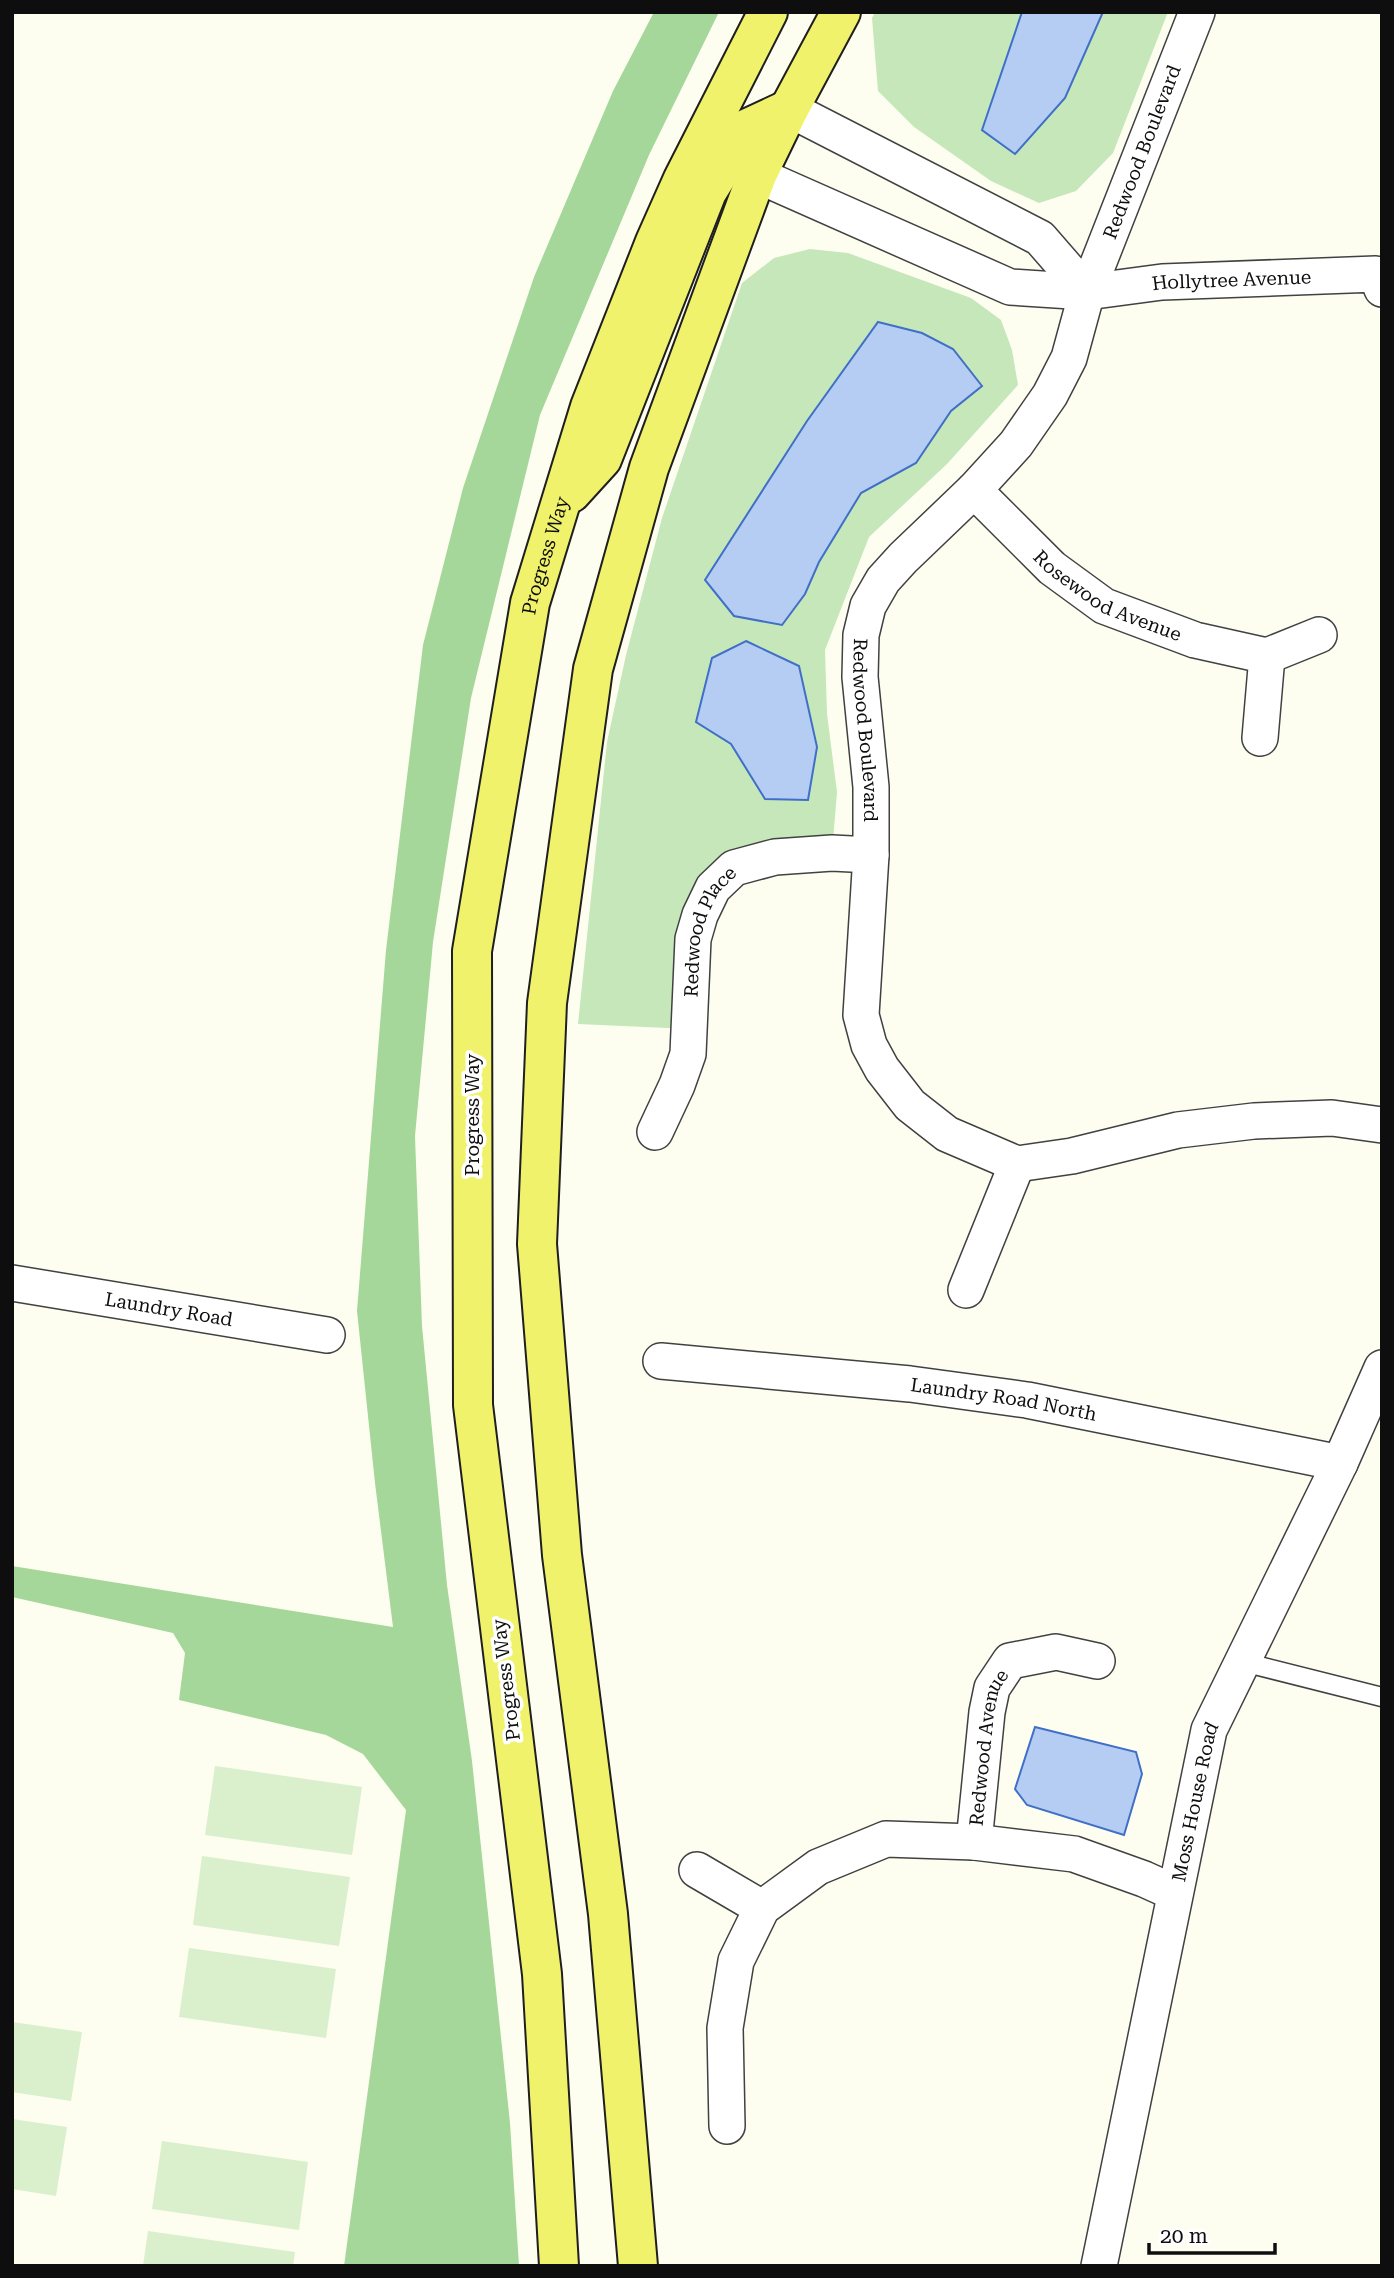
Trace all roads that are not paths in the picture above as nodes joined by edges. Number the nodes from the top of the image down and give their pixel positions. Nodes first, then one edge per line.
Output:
1 (768, 12) edge
2 (841, 12) edge
3 (1197, 12) edge
4 (748, 52) junction
5 (789, 109) junction
6 (746, 129) junction
7 (757, 175) junction
8 (1380, 276) edge
9 (1087, 292) junction
10 (974, 490) junction
11 (560, 505) junction
12 (1319, 635) dead end
13 (1267, 656) junction
14 (1260, 738) dead end
15 (871, 855) junction
16 (1382, 1125) edge
17 (655, 1132) dead end
18 (1017, 1164) junction
19 (12, 1283) edge
20 (966, 1290) dead end
21 (327, 1335) dead end
22 (662, 1361) dead end
23 (1382, 1367) edge
24 (1340, 1463) junction
25 (1097, 1661) dead end
26 (1243, 1661) junction
27 (1382, 1697) edge
28 (974, 1842) junction
29 (697, 1870) dead end
30 (1175, 1893) junction
31 (762, 1908) junction
32 (727, 2126) dead end
33 (559, 2266) edge
34 (639, 2266) edge
35 (1099, 2266) edge

1 - 4 main road, Progress Way
2 - 5 main road
3 - 9 street, Redwood Boulevard
4 - 6 main road
4 - 11 main road, Progress Way
5 - 6 main road
5 - 7 main road
5 - 9 street
6 - 7 main road
6 - 11 main road
7 - 9 street
7 - 34 main road
8 - 9 street, Hollytree Avenue
9 - 10 street, Redwood Boulevard
10 - 13 street, Rosewood Avenue
10 - 15 street, Redwood Boulevard
11 - 33 main road, Progress Way
12 - 13 street
13 - 14 street
15 - 17 street, Redwood Place
15 - 18 street, Redwood Boulevard
16 - 18 street
18 - 20 street
19 - 21 street, Laundry Road
22 - 24 street, Laundry Road North
23 - 24 street, Moss House Road
24 - 26 street, Moss House Road
25 - 28 street, Redwood Avenue
26 - 27 lane
26 - 30 street, Moss House Road
28 - 30 street, Redwood Avenue
28 - 31 street, Redwood Avenue
29 - 31 street
30 - 35 street, Moss House Road
31 - 32 street, Redwood Avenue

